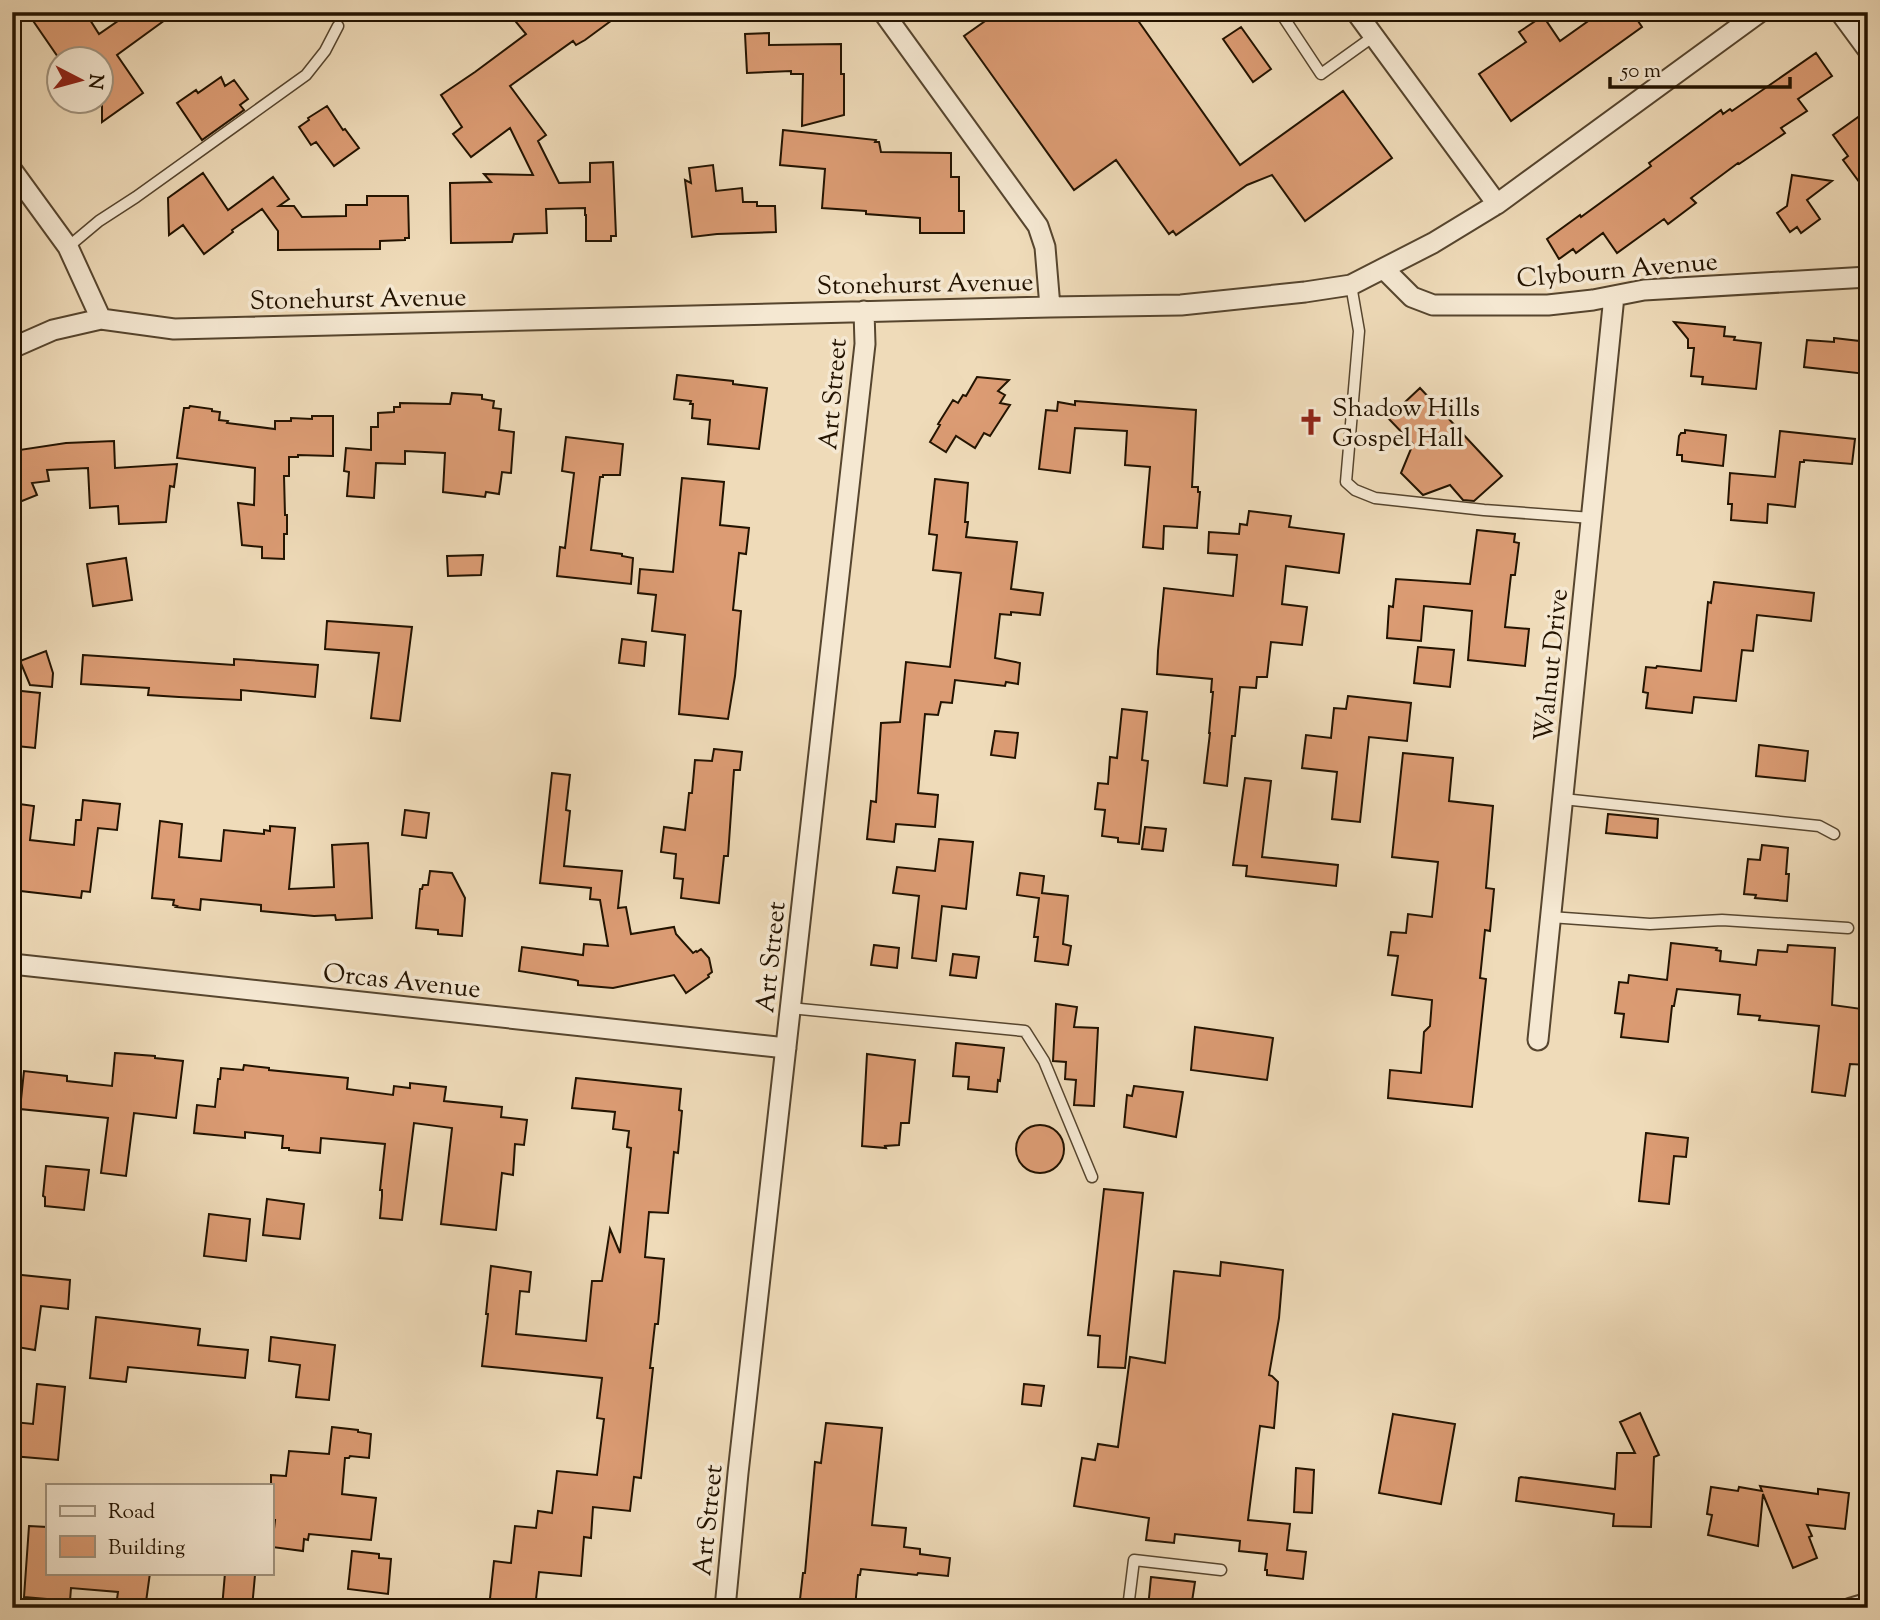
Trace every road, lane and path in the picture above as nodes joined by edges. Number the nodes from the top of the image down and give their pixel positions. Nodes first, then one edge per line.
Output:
1 (883, 12) edge
2 (1280, 12) edge
3 (1356, 12) edge
4 (1760, 12) edge
5 (1840, 12) edge
6 (338, 26) dead end
7 (1374, 36) junction
8 (1868, 50) edge
9 (12, 170) edge
10 (1497, 204) junction
11 (68, 247) junction
12 (1384, 269) junction
13 (1868, 277) edge
14 (1352, 285) junction
15 (1614, 296) junction
16 (1050, 307) junction
17 (864, 311) junction
18 (101, 319) junction
19 (12, 348) edge
20 (1592, 518) junction
21 (1563, 799) junction
22 (1834, 834) dead end
23 (1550, 917) junction
24 (1848, 928) dead end
25 (12, 964) edge
26 (790, 1008) junction
27 (1538, 1040) dead end
28 (786, 1048) junction
29 (1093, 1177) dead end
30 (1221, 1570) dead end
31 (1868, 1603) edge
32 (725, 1608) edge
33 (1128, 1608) edge
34 (1851, 1608) edge

1 - 16 street
2 - 7 lane
3 - 7 street
4 - 10 street, Stonehurst Avenue
5 - 8 street
6 - 11 lane
7 - 10 street
9 - 11 street
10 - 12 street, Stonehurst Avenue
11 - 18 street
12 - 14 street, Stonehurst Avenue
12 - 15 street, Clybourn Avenue
13 - 15 street, Clybourn Avenue
14 - 16 street, Stonehurst Avenue
14 - 20 lane
15 - 20 street, Walnut Drive
16 - 17 street, Stonehurst Avenue
17 - 18 street, Stonehurst Avenue
17 - 26 street, Art Street
18 - 19 street, Stonehurst Avenue
20 - 21 street, Walnut Drive
21 - 22 lane
21 - 23 street, Walnut Drive
23 - 24 lane
23 - 27 street, Walnut Drive
25 - 28 street, Orcas Avenue
26 - 28 street, Art Street
26 - 29 lane
28 - 32 street, Art Street
30 - 33 lane
31 - 34 street

